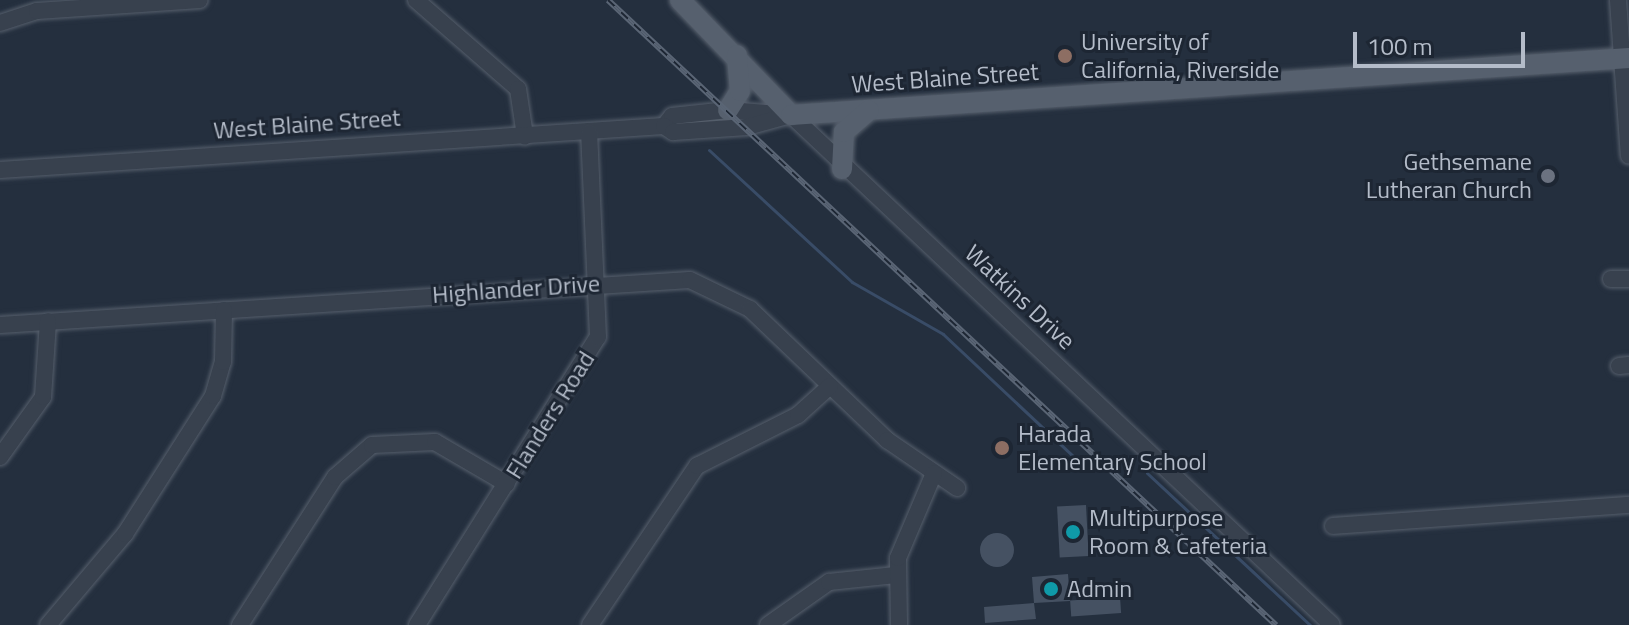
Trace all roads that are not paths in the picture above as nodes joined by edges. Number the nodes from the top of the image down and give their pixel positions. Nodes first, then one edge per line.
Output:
1 (200, 0) edge
2 (416, 0) edge
3 (680, 0) edge
4 (1618, 0) edge
5 (0, 23) edge
6 (737, 55) junction
7 (1626, 58) edge
8 (728, 110) junction
9 (869, 110) junction
10 (791, 115) junction
11 (664, 126) junction
12 (589, 132) junction
13 (525, 136) junction
14 (1629, 156) edge
15 (842, 169) junction
16 (0, 170) edge
17 (1611, 279) dead end
18 (1629, 279) edge
19 (600, 283) junction
20 (224, 310) junction
21 (48, 321) junction
22 (0, 325) edge
23 (830, 386) junction
24 (0, 457) edge
25 (934, 473) junction
26 (507, 484) junction
27 (957, 488) dead end
28 (1629, 505) edge
29 (1333, 526) dead end
30 (896, 575) junction
31 (48, 625) edge
32 (240, 625) edge
33 (417, 625) edge
34 (590, 625) edge
35 (768, 625) edge
36 (899, 625) edge
37 (1332, 625) edge

1 - 5 street
2 - 13 street
3 - 6 main road, Watkins Drive
4 - 7 street
6 - 8 main road
6 - 10 main road, Watkins Drive
7 - 9 main road, West Blaine Street
7 - 14 street
8 - 10 street, West Blaine Street
8 - 11 street, West Blaine Street
9 - 10 main road, West Blaine Street
9 - 15 main road
10 - 11 street, West Blaine Street
10 - 15 street, Watkins Drive
11 - 12 street, West Blaine Street
12 - 13 street, West Blaine Street
12 - 19 street, Flanders Road
13 - 16 street, West Blaine Street
15 - 37 street, Watkins Drive
17 - 18 street
19 - 20 street, Highlander Drive
19 - 23 street, Highlander Drive
19 - 26 street, Flanders Road
20 - 21 street, Highlander Drive
20 - 31 street
21 - 22 street, Highlander Drive
21 - 24 street
23 - 25 street, Highlander Drive
23 - 34 street
25 - 27 street, Highlander Drive
25 - 30 street
26 - 32 street
26 - 33 street, Flanders Road
28 - 29 street
30 - 35 street
30 - 36 street

